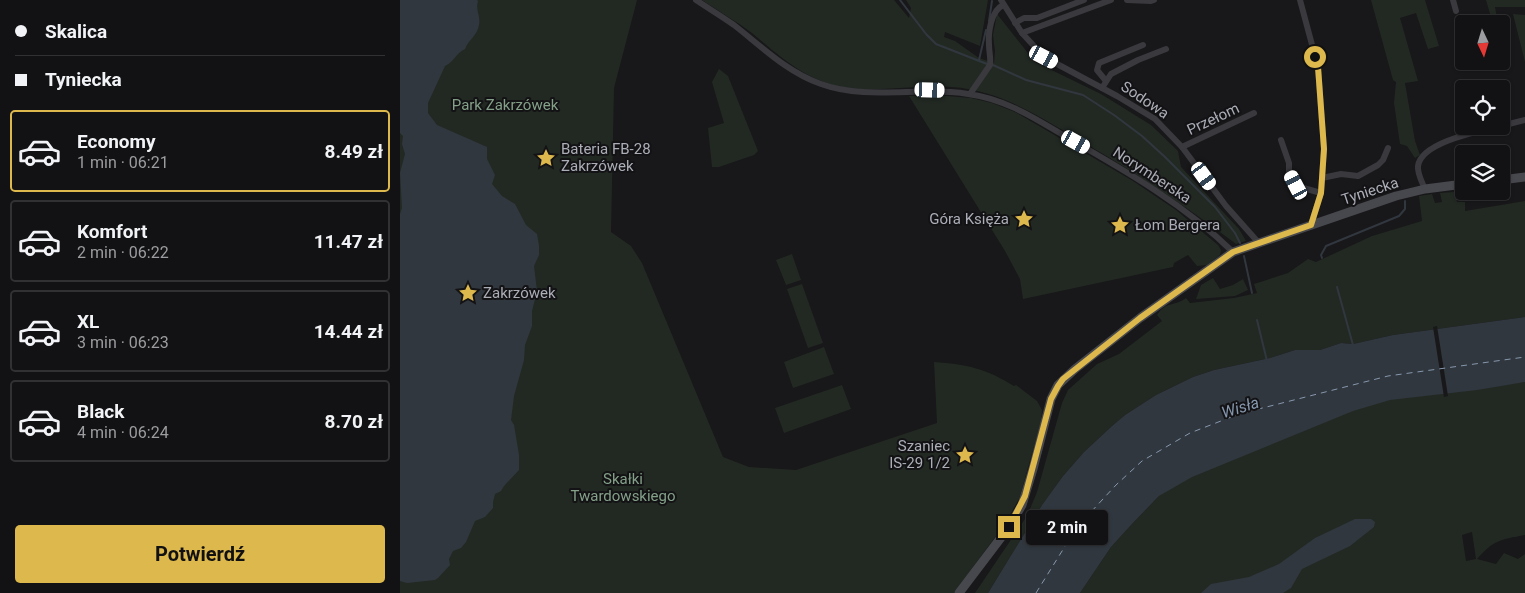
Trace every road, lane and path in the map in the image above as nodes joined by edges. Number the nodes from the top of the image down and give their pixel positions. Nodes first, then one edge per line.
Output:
1 (696, 0) edge
2 (1084, 0) edge
3 (1111, 0) edge
4 (1127, 0) edge
5 (1154, 0) edge
6 (1300, 0) edge
7 (1453, 0) edge
8 (1002, 3) edge
9 (1456, 11) dead end
10 (1015, 23) junction
11 (1022, 33) junction
12 (1143, 45) dead end
13 (1166, 49) dead end
14 (1106, 81) junction
15 (1102, 88) junction
16 (970, 94) junction
17 (1254, 113) dead end
18 (1525, 120) edge
19 (1510, 124) edge
20 (1465, 135) edge
21 (1281, 140) dead end
22 (1182, 147) junction
23 (1388, 148) dead end
24 (1525, 177) edge
25 (1322, 178) junction
26 (1510, 179) edge
27 (1455, 185) edge
28 (1425, 189) junction
29 (1321, 193) junction
30 (1311, 225) junction
31 (1258, 242) junction
32 (1233, 252) junction
33 (959, 593) edge

1 - 16 street, Norymberska
2 - 10 street
3 - 11 street
4 - 5 street
6 - 25 street
7 - 9 street
8 - 10 street, Sodowa
8 - 16 street
10 - 11 street, Sodowa
11 - 15 street, Sodowa
12 - 14 street
13 - 14 street
14 - 15 street
15 - 22 street, Sodowa
16 - 32 street, Norymberska
17 - 22 street, Przełom
18 - 19 street
20 - 28 street
21 - 29 street
22 - 31 street, Sodowa
23 - 25 street
24 - 26 street
25 - 29 street
27 - 28 street, Tyniecka
28 - 30 street, Tyniecka
29 - 30 street
30 - 31 street, Tyniecka
31 - 32 street, Tyniecka
32 - 33 street, Tyniecka

